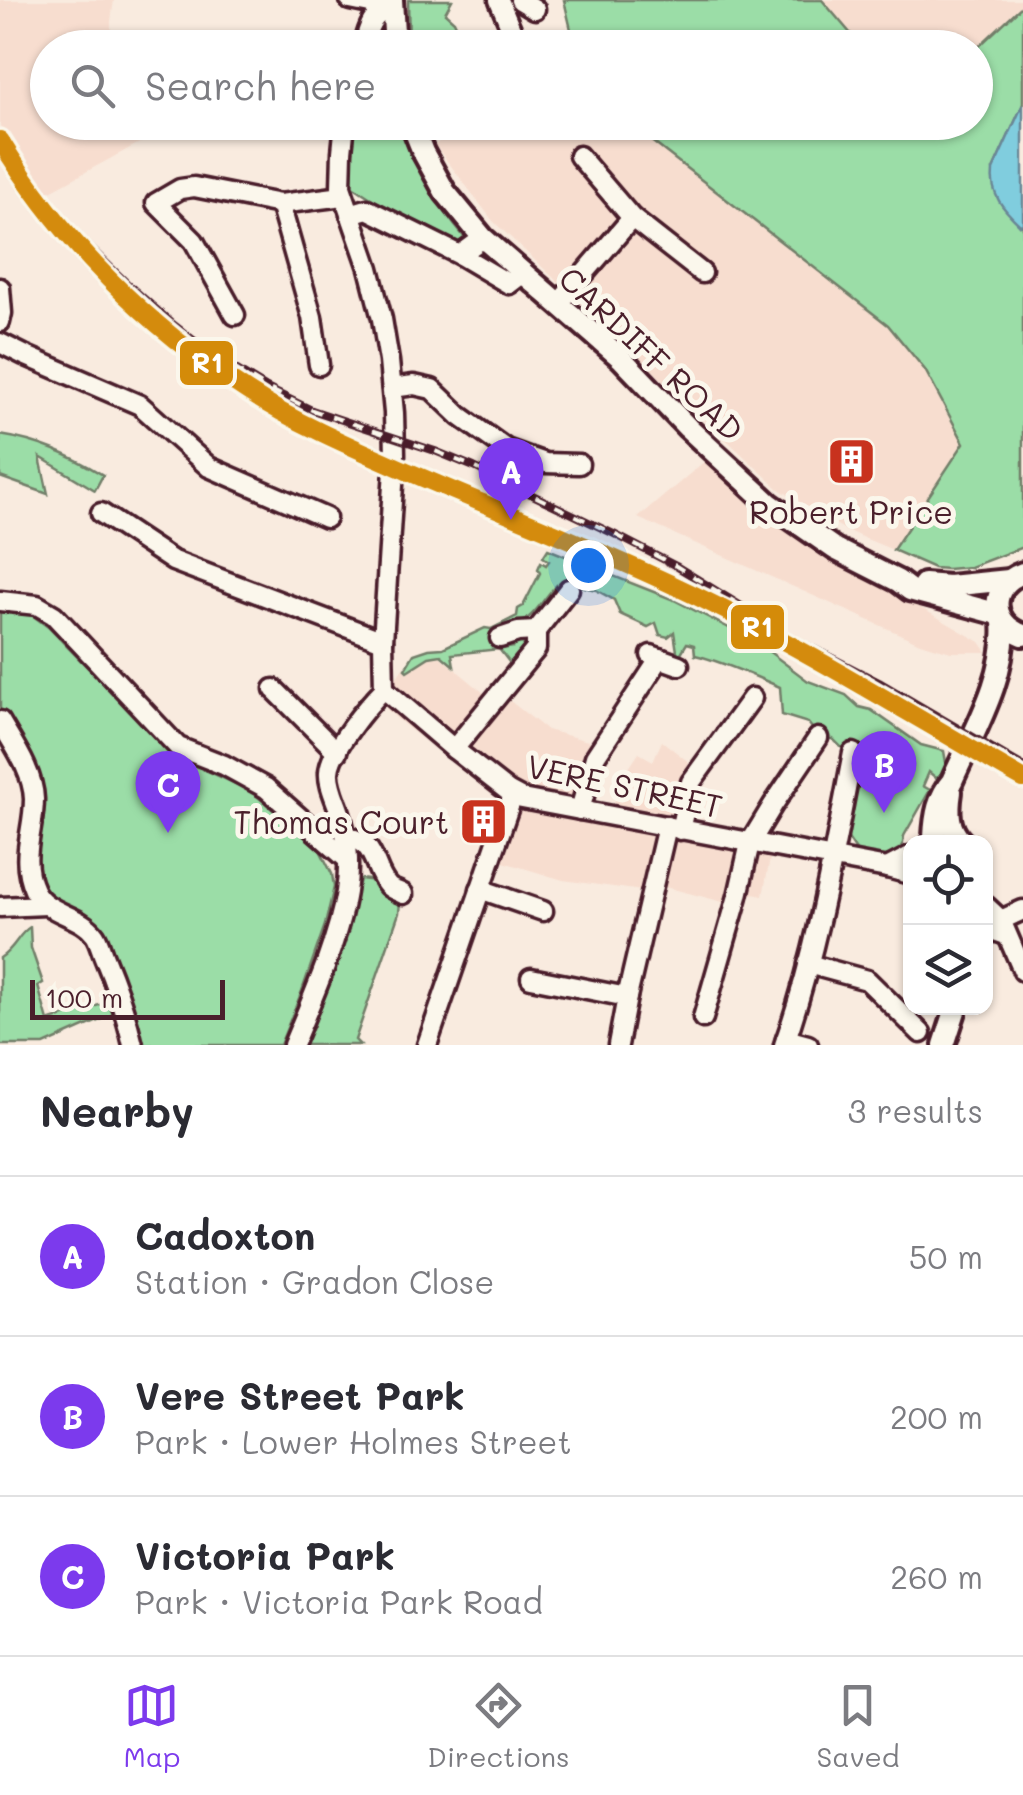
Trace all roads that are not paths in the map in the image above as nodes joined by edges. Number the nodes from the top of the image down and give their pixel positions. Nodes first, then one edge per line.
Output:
1 (350, 0) edge
2 (499, 0) edge
3 (388, 6) edge
4 (368, 30) edge
5 (512, 30) edge
6 (344, 140) edge
7 (418, 140) edge
8 (579, 156) dead end
9 (280, 204) junction
10 (346, 205) junction
11 (632, 218) junction
12 (483, 238) junction
13 (460, 256) junction
14 (702, 273) dead end
15 (522, 274) junction
16 (0, 288) edge
17 (558, 304) junction
18 (235, 314) dead end
19 (0, 322) edge
20 (0, 342) edge
21 (320, 366) dead end
22 (392, 388) junction
23 (580, 464) dead end
24 (101, 513) dead end
25 (326, 518) dead end
26 (1016, 576) edge
27 (898, 581) junction
28 (570, 589) dead end
29 (0, 601) edge
30 (1001, 618) junction
31 (536, 631) junction
32 (1023, 635) edge
33 (500, 638) dead end
34 (383, 641) junction
35 (1023, 645) edge
36 (680, 665) dead end
37 (1000, 668) junction
38 (274, 689) dead end
39 (384, 689) junction
40 (734, 689) dead end
41 (0, 721) edge
42 (818, 738) dead end
43 (454, 749) junction
44 (336, 752) junction
45 (853, 753) dead end
46 (513, 794) junction
47 (580, 810) junction
48 (674, 828) junction
49 (939, 835) edge
50 (346, 837) junction
51 (750, 843) junction
52 (833, 858) junction
53 (348, 860) junction
54 (903, 860) edge
55 (887, 868) junction
56 (903, 872) edge
57 (480, 889) junction
58 (403, 894) dead end
59 (46, 905) junction
60 (0, 906) edge
61 (1023, 910) edge
62 (543, 912) dead end
63 (997, 928) edge
64 (808, 964) junction
65 (1023, 971) edge
66 (531, 978) dead end
67 (627, 997) junction
68 (944, 1015) edge
69 (954, 1015) edge
70 (703, 1018) dead end
71 (920, 1033) dead end
72 (785, 1042) edge
73 (133, 1045) edge
74 (294, 1045) edge
75 (427, 1045) edge
76 (618, 1045) edge
77 (808, 1045) edge
78 (943, 1045) edge

1 - 3 street
2 - 5 street
3 - 4 street
6 - 10 street
7 - 12 main road, CARDIFF ROAD
8 - 11 street
9 - 10 street
9 - 18 street
9 - 21 street
10 - 13 street
10 - 22 street
11 - 14 street
11 - 17 street
12 - 13 street
12 - 15 main road, CARDIFF ROAD
13 - 15 street
15 - 17 main road, CARDIFF ROAD
16 - 19 street
17 - 27 main road, CARDIFF ROAD
20 - 25 street
22 - 23 street
22 - 34 street
24 - 34 street
26 - 27 main road, CARDIFF ROAD
26 - 30 main road
27 - 30 main road, CARDIFF ROAD
28 - 31 street
29 - 53 street
30 - 32 main road, CARDIFF ROAD
30 - 37 main road
31 - 33 street
31 - 43 street
34 - 39 street
35 - 37 main road
36 - 47 street
37 - 49 main road
38 - 44 street
39 - 43 street, VERE STREET
39 - 44 street
40 - 48 street
41 - 59 street
42 - 51 street
43 - 46 street, VERE STREET
44 - 50 street
45 - 52 street
46 - 47 street, VERE STREET
46 - 57 street
47 - 48 street, VERE STREET
48 - 51 street, VERE STREET
48 - 67 street
50 - 53 street
50 - 58 street
51 - 52 street, VERE STREET
51 - 70 street
52 - 55 street, VERE STREET
52 - 64 street
53 - 74 street
54 - 55 street
55 - 56 street, VERE STREET
57 - 62 street
57 - 75 street
59 - 60 street
59 - 73 street
61 - 63 street
63 - 65 street
64 - 71 street
64 - 72 street
66 - 67 street
67 - 76 street
68 - 78 main road
69 - 78 main road
72 - 77 street

